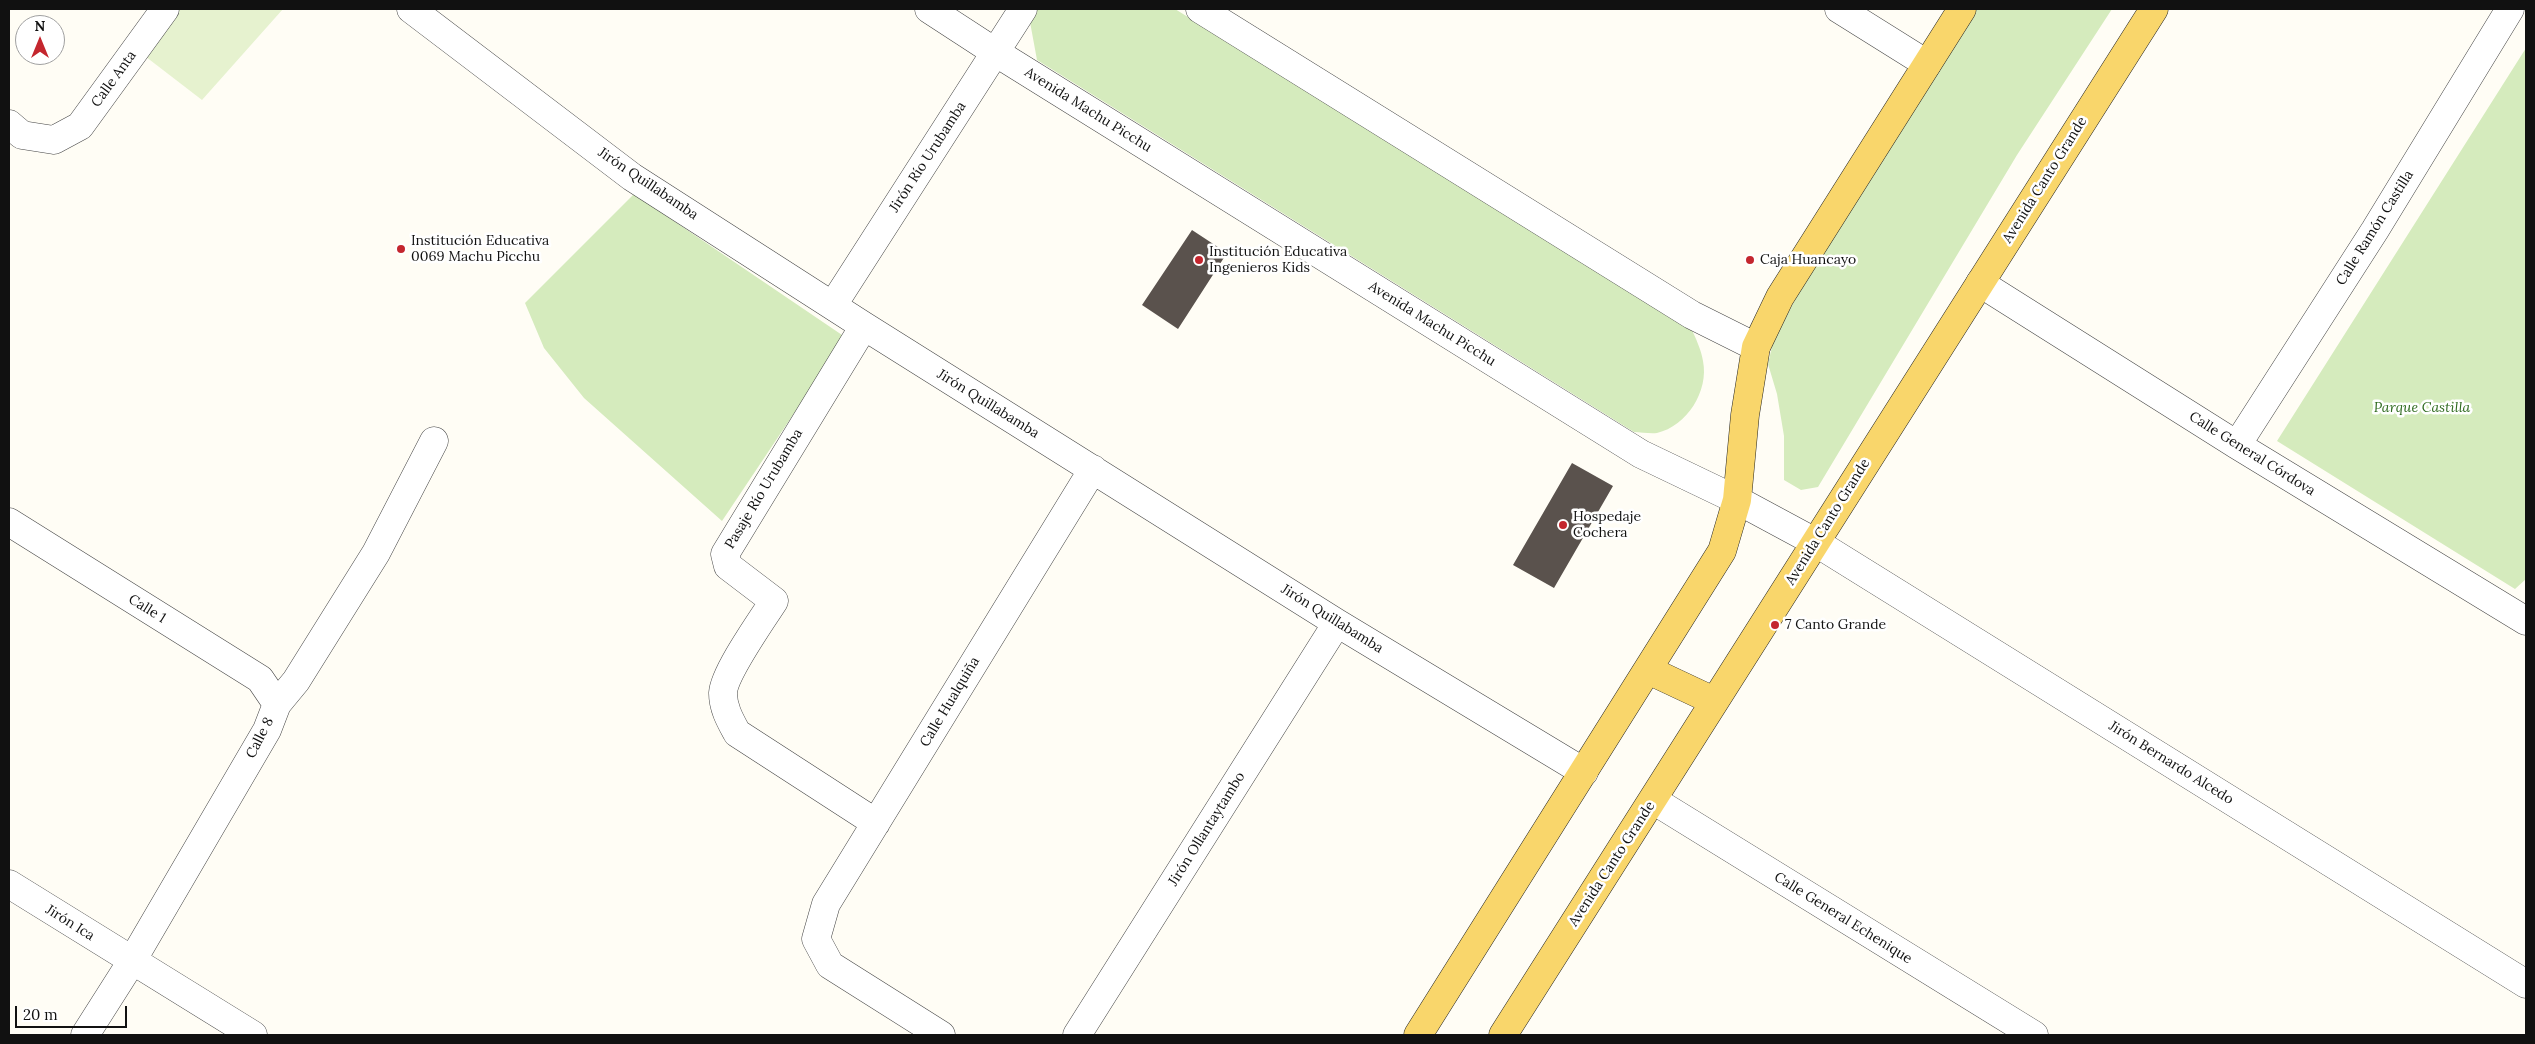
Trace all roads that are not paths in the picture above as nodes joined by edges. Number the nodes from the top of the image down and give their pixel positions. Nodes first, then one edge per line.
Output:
1 (165, 9) edge
2 (411, 9) edge
3 (929, 9) edge
4 (1023, 9) edge
5 (1200, 9) edge
6 (1840, 9) edge
7 (1962, 9) edge
8 (2154, 9) edge
9 (2510, 9) edge
10 (995, 52) junction
11 (1927, 64) junction
12 (9, 124) edge
13 (1980, 283) junction
14 (833, 305) junction
15 (864, 326) junction
16 (1756, 347) junction
17 (434, 441) dead end
18 (2237, 445) junction
19 (1093, 469) junction
20 (1737, 500) junction
21 (9, 522) edge
22 (1815, 542) junction
23 (2526, 621) edge
24 (1337, 623) junction
25 (1648, 670) junction
26 (1714, 701) junction
27 (277, 704) junction
28 (1584, 772) junction
29 (1653, 800) junction
30 (876, 823) junction
31 (9, 884) edge
32 (132, 961) junction
33 (2526, 984) edge
34 (85, 1035) edge
35 (253, 1035) edge
36 (940, 1035) edge
37 (1077, 1035) edge
38 (1418, 1035) edge
39 (1502, 1035) edge
40 (2034, 1035) edge

1 - 12 street, Calle Anta
2 - 14 street, Jirón Quillabamba
3 - 10 street, Avenida Machu Picchu
4 - 10 street, Jirón Río Urubamba
5 - 16 street
6 - 11 street
7 - 11 main road
8 - 13 main road, Avenida Canto Grande
9 - 18 street, Calle Ramón Castilla
10 - 14 street, Jirón Río Urubamba
10 - 20 street, Avenida Machu Picchu
11 - 16 main road
13 - 18 street, Calle General Córdova
13 - 22 main road, Avenida Canto Grande
14 - 15 street, Jirón Quillabamba
15 - 19 street, Jirón Quillabamba
15 - 30 street, Pasaje Río Urubamba
16 - 20 main road
17 - 27 street, Calle 8
18 - 23 street, Calle General Córdova
19 - 24 street, Jirón Quillabamba
19 - 30 street, Calle Hualquiña
20 - 22 street, Avenida Machu Picchu
20 - 25 main road
21 - 27 street, Calle 1
22 - 26 main road, Avenida Canto Grande
22 - 33 street, Jirón Bernardo Alcedo
24 - 28 street, Jirón Quillabamba
24 - 37 street, Jirón Ollantaytambo
25 - 26 main road
25 - 28 main road
26 - 29 main road, Avenida Canto Grande
27 - 32 street, Calle 8
28 - 38 main road
29 - 39 main road, Avenida Canto Grande
29 - 40 street, Calle General Echenique
30 - 36 street, Calle Hualquiña
31 - 32 street, Jirón Ica
32 - 34 street, Calle 8
32 - 35 street, Jirón Ica

